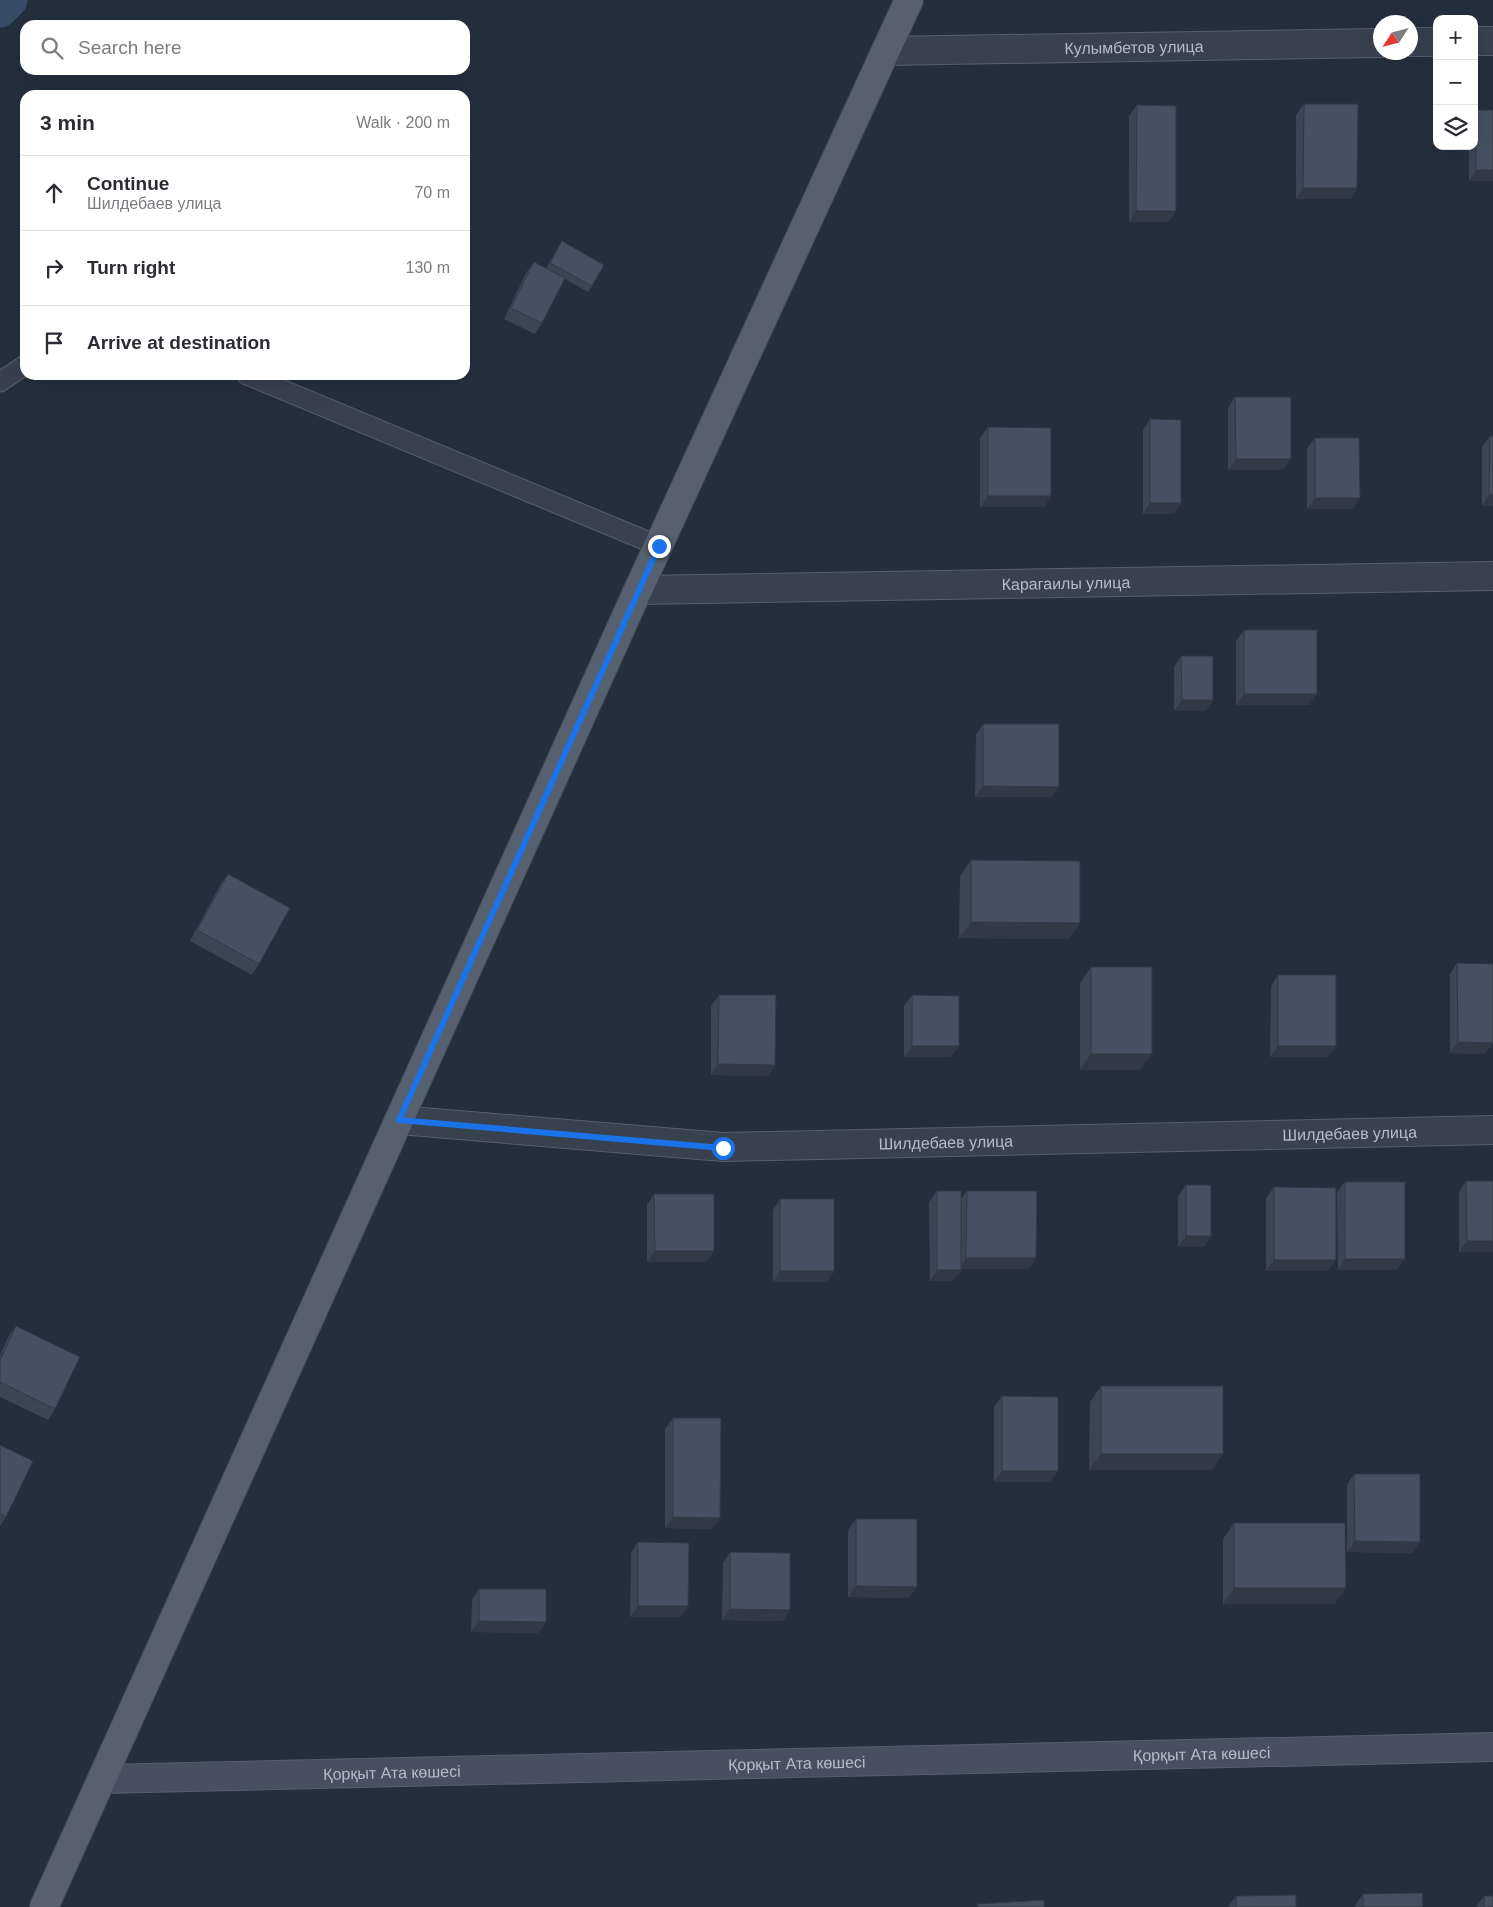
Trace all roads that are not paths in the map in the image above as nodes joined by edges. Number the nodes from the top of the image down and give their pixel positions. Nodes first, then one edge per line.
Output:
1 (910, 0) edge
2 (1478, 41) edge
3 (1493, 41) edge
4 (1418, 42) edge
5 (1433, 42) edge
6 (1373, 43) edge
7 (886, 51) junction
8 (20, 368) edge
9 (259, 380) edge
10 (0, 382) edge
11 (659, 546) junction
12 (1493, 576) edge
13 (638, 590) junction
14 (399, 1120) junction
15 (1493, 1130) edge
16 (1493, 1747) edge
17 (102, 1779) junction
18 (44, 1907) edge

1 - 7 main road
2 - 3 street
4 - 5 street
6 - 7 street, Кулымбетов улица
7 - 11 main road
8 - 10 lane
9 - 11 lane
11 - 13 main road
12 - 13 street, Карагаилы улица
13 - 14 main road
14 - 15 street, Шилдебаев улица
14 - 17 main road
16 - 17 main road, Қорқыт Ата көшесі
17 - 18 main road

